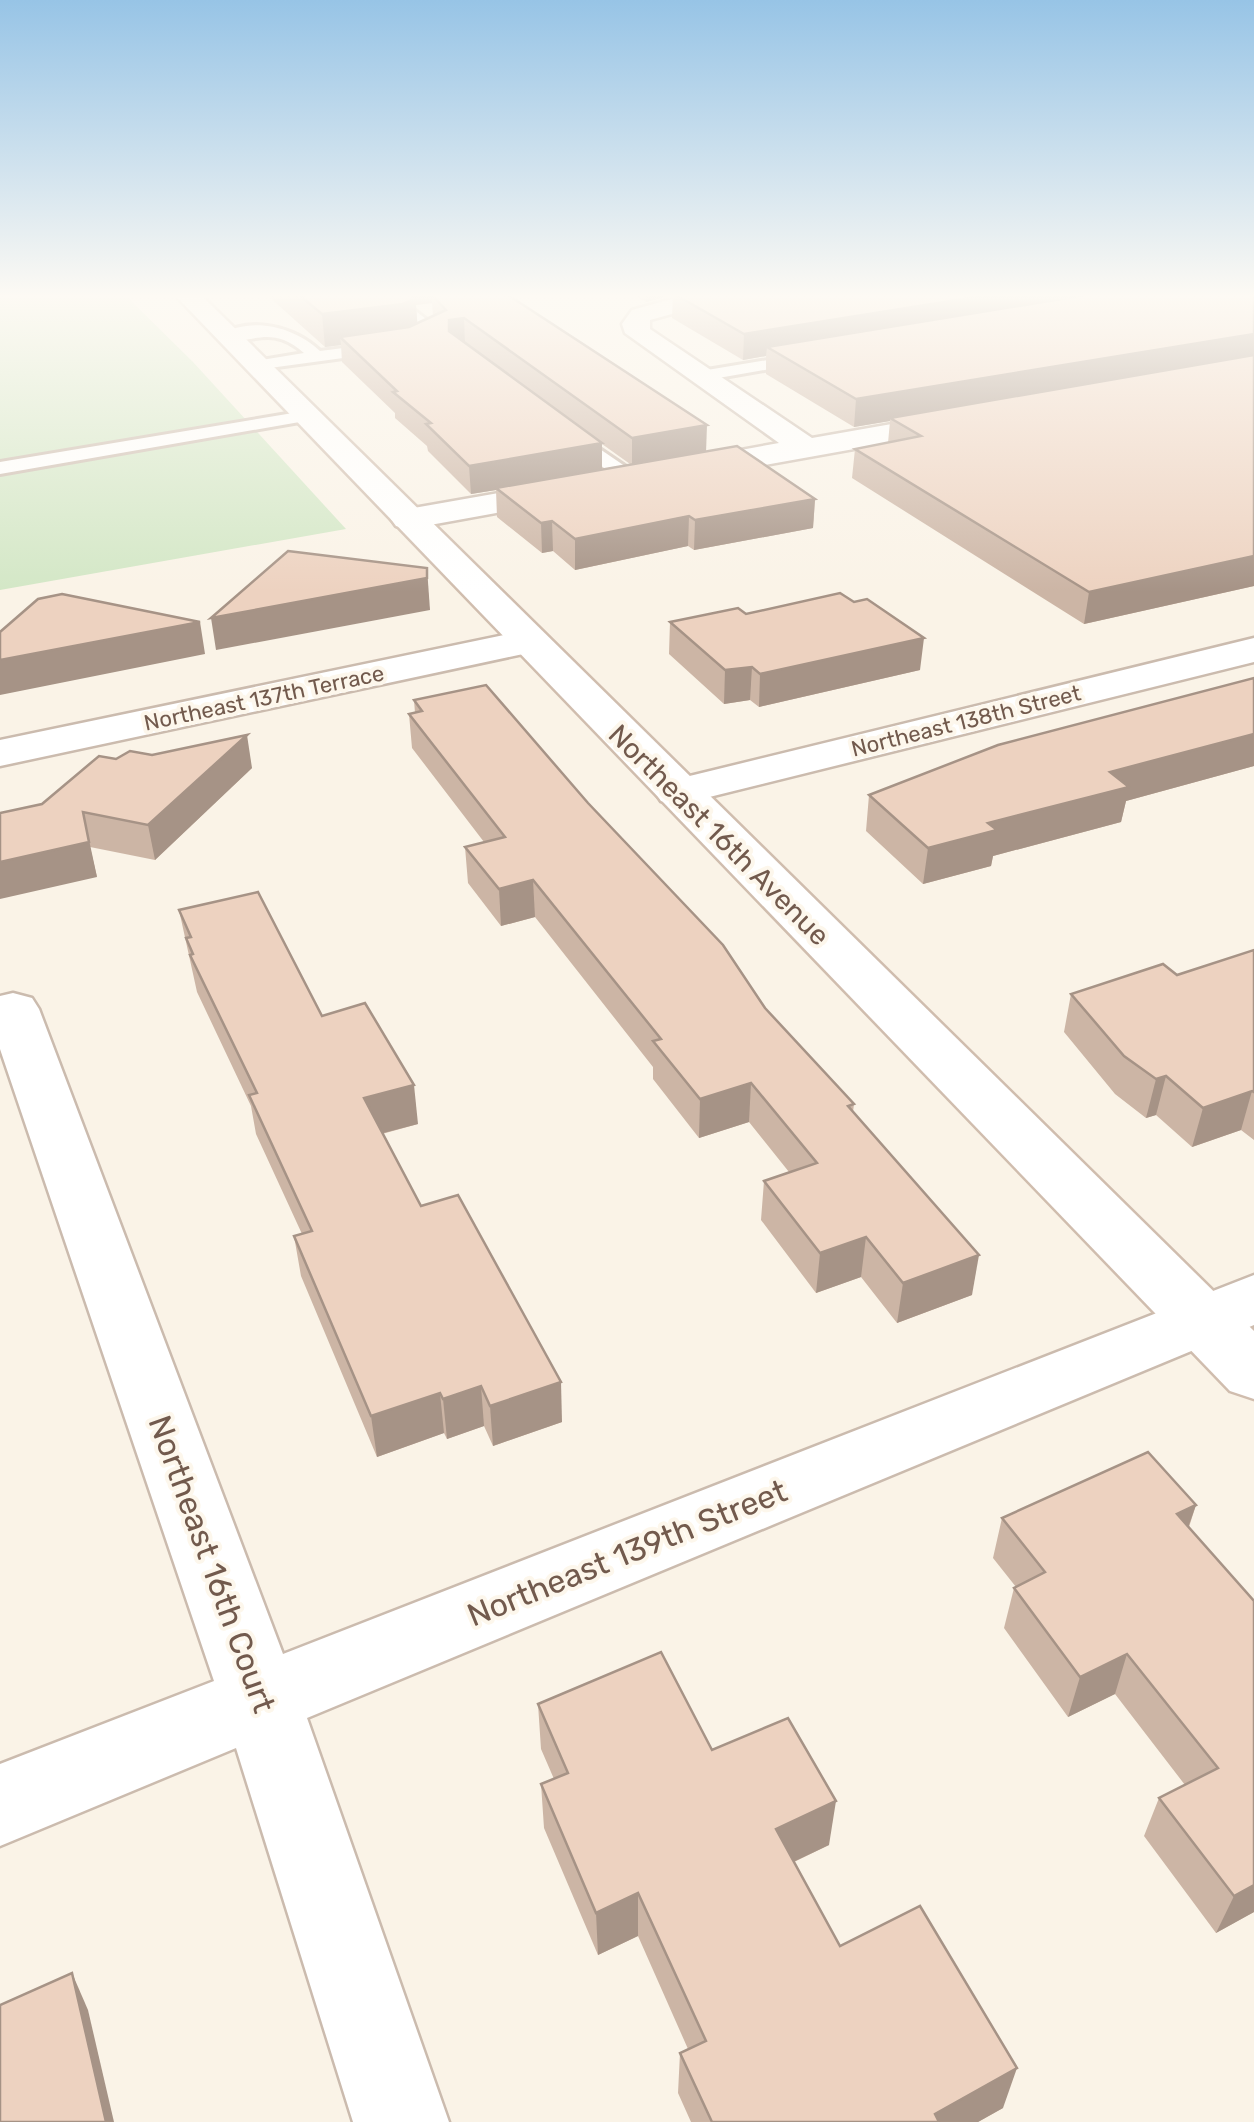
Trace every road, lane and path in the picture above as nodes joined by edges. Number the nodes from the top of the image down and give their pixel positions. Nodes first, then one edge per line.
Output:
1 (284, 394) edge
2 (727, 394) edge
3 (305, 416) junction
4 (981, 417) edge
5 (552, 420) edge
6 (806, 448) junction
7 (0, 468) edge
8 (631, 479) junction
9 (408, 519) junction
10 (528, 642) junction
11 (1254, 650) edge
12 (0, 753) edge
13 (677, 792) junction
14 (13, 1008) dead end
15 (1228, 1310) edge
16 (1254, 1373) edge
17 (262, 1701) junction
18 (0, 1806) edge
19 (401, 2122) edge

1 - 3 street, Northeast 16th Avenue
2 - 6 street
3 - 7 lane
3 - 9 street, Northeast 16th Avenue
4 - 6 street
5 - 8 lane
6 - 8 street
8 - 9 street
9 - 10 street, Northeast 16th Avenue
10 - 12 street, Northeast 137th Terrace
10 - 13 street, Northeast 16th Avenue
11 - 13 street, Northeast 138th Street
13 - 15 street, Northeast 16th Avenue
14 - 17 street, Northeast 16th Court
15 - 16 street, Northeast 16th Avenue
15 - 17 street, Northeast 139th Street
17 - 18 street, Northeast 139th Street
17 - 19 street, Northeast 16th Court

